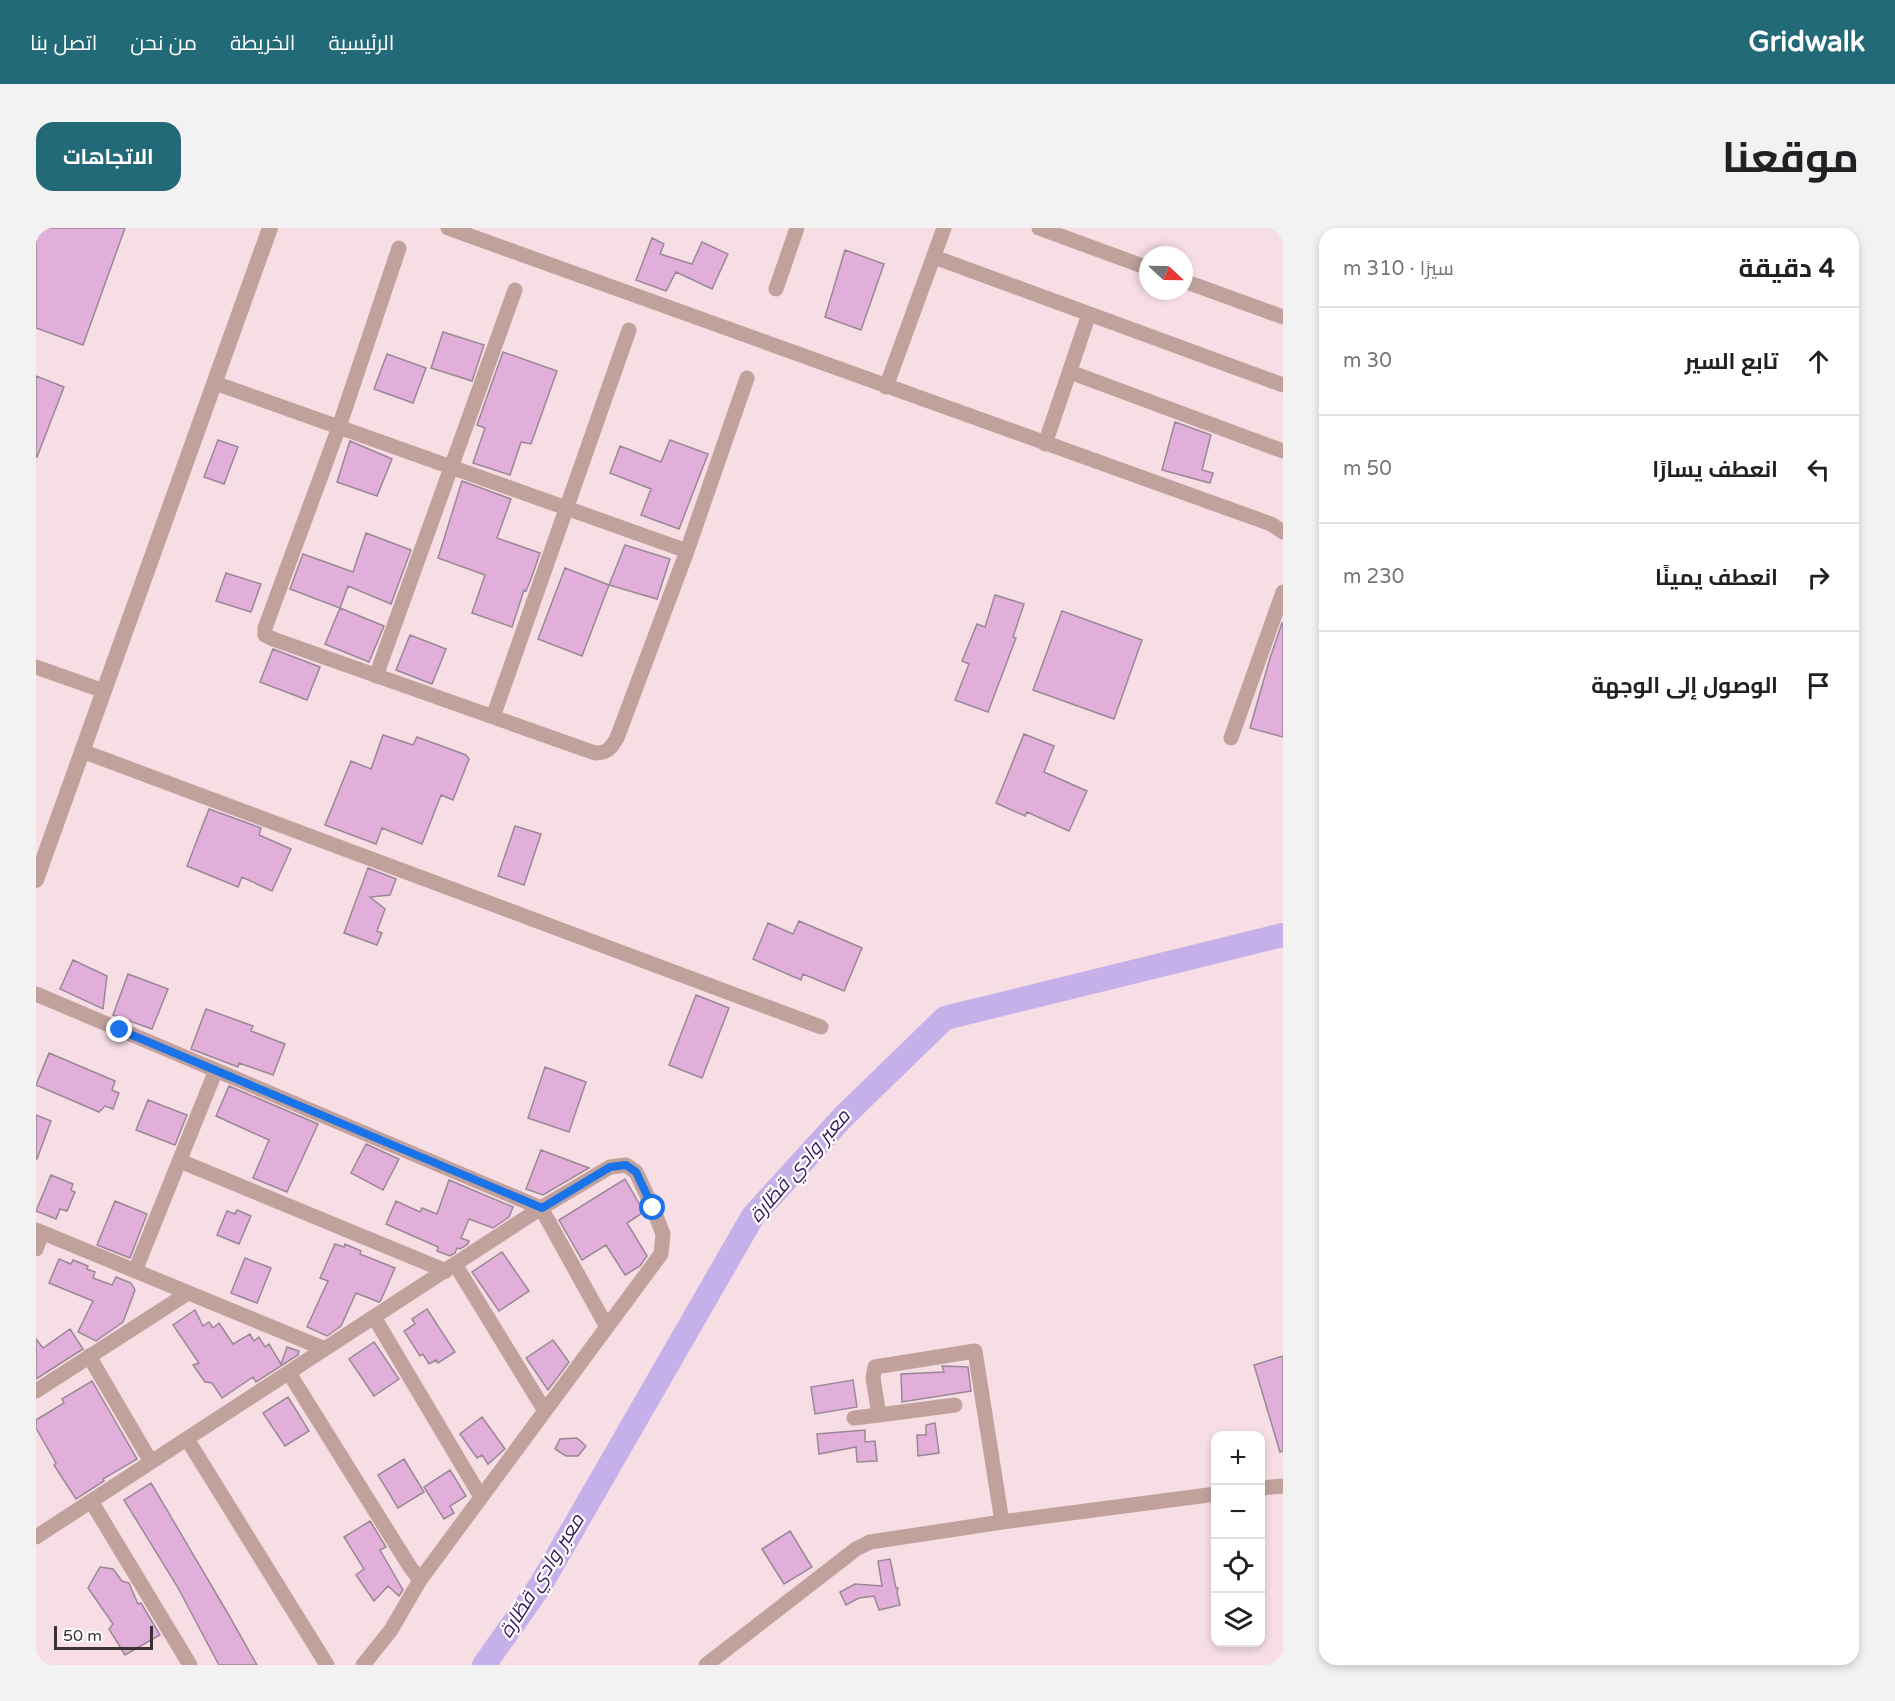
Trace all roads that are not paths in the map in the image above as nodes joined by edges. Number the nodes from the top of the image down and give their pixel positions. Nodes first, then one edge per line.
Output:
1 (270, 228) edge
2 (448, 228) edge
3 (797, 228) edge
4 (944, 228) edge
5 (1039, 228) edge
6 (399, 248) dead end
7 (934, 256) junction
8 (1139, 265) edge
9 (1193, 284) edge
10 (776, 288) dead end
11 (515, 290) dead end
12 (1089, 314) junction
13 (1283, 317) edge
14 (629, 330) dead end
15 (1070, 372) junction
16 (747, 378) dead end
17 (215, 383) junction
18 (1283, 385) edge
19 (886, 387) junction
20 (339, 427) junction
21 (1045, 444) junction
22 (1283, 450) edge
23 (452, 468) junction
24 (566, 508) junction
25 (1283, 532) edge
26 (687, 551) junction
27 (1283, 592) edge
28 (36, 667) edge
29 (376, 676) junction
30 (104, 691) junction
31 (493, 717) junction
32 (1231, 738) dead end
33 (82, 751) junction
34 (36, 880) edge
35 (36, 994) edge
36 (822, 1027) dead end
37 (216, 1070) junction
38 (180, 1161) junction
39 (542, 1208) junction
40 (39, 1232) edge
41 (36, 1249) edge
42 (450, 1267) junction
43 (135, 1271) junction
44 (188, 1293) junction
45 (374, 1317) junction
46 (607, 1327) junction
47 (325, 1349) junction
48 (90, 1356) junction
49 (289, 1373) junction
50 (36, 1391) edge
51 (956, 1405) dead end
52 (544, 1411) junction
53 (879, 1415) junction
54 (854, 1418) dead end
55 (187, 1439) junction
56 (151, 1462) junction
57 (1283, 1486) edge
58 (1265, 1488) edge
59 (1211, 1495) edge
60 (481, 1497) junction
61 (91, 1501) junction
62 (1002, 1522) junction
63 (36, 1537) edge
64 (420, 1580) junction
65 (190, 1665) edge
66 (327, 1665) edge
67 (363, 1665) edge
68 (706, 1665) edge

1 - 17 street
2 - 19 street
3 - 10 street
4 - 7 street
5 - 8 street
6 - 20 street
7 - 12 street
7 - 19 street
9 - 13 street
11 - 23 street
12 - 15 street
12 - 18 street
14 - 24 street
15 - 21 street
15 - 22 street
16 - 26 street
17 - 20 street
17 - 30 street
19 - 21 street
20 - 23 street
20 - 29 street
21 - 25 street
23 - 24 street
23 - 29 street
24 - 26 street
24 - 31 street
26 - 31 street
27 - 32 street
28 - 30 street
29 - 31 street
30 - 33 street
33 - 34 street
33 - 36 street
35 - 37 street
37 - 38 street
37 - 39 street
38 - 42 street
38 - 43 street
39 - 42 street
39 - 46 street
39 - 46 street
40 - 41 street
40 - 43 street
42 - 45 street
42 - 52 street
43 - 44 street
44 - 47 street
44 - 48 street
45 - 47 street
45 - 60 street
46 - 52 street
47 - 49 street
48 - 50 street
48 - 56 street
49 - 55 street
49 - 64 street
51 - 53 street
52 - 60 street
53 - 54 street
53 - 62 street
55 - 56 street
55 - 66 street
56 - 61 street
57 - 58 street
59 - 62 street
60 - 64 street
61 - 63 street
61 - 65 street
62 - 68 street
64 - 67 street

